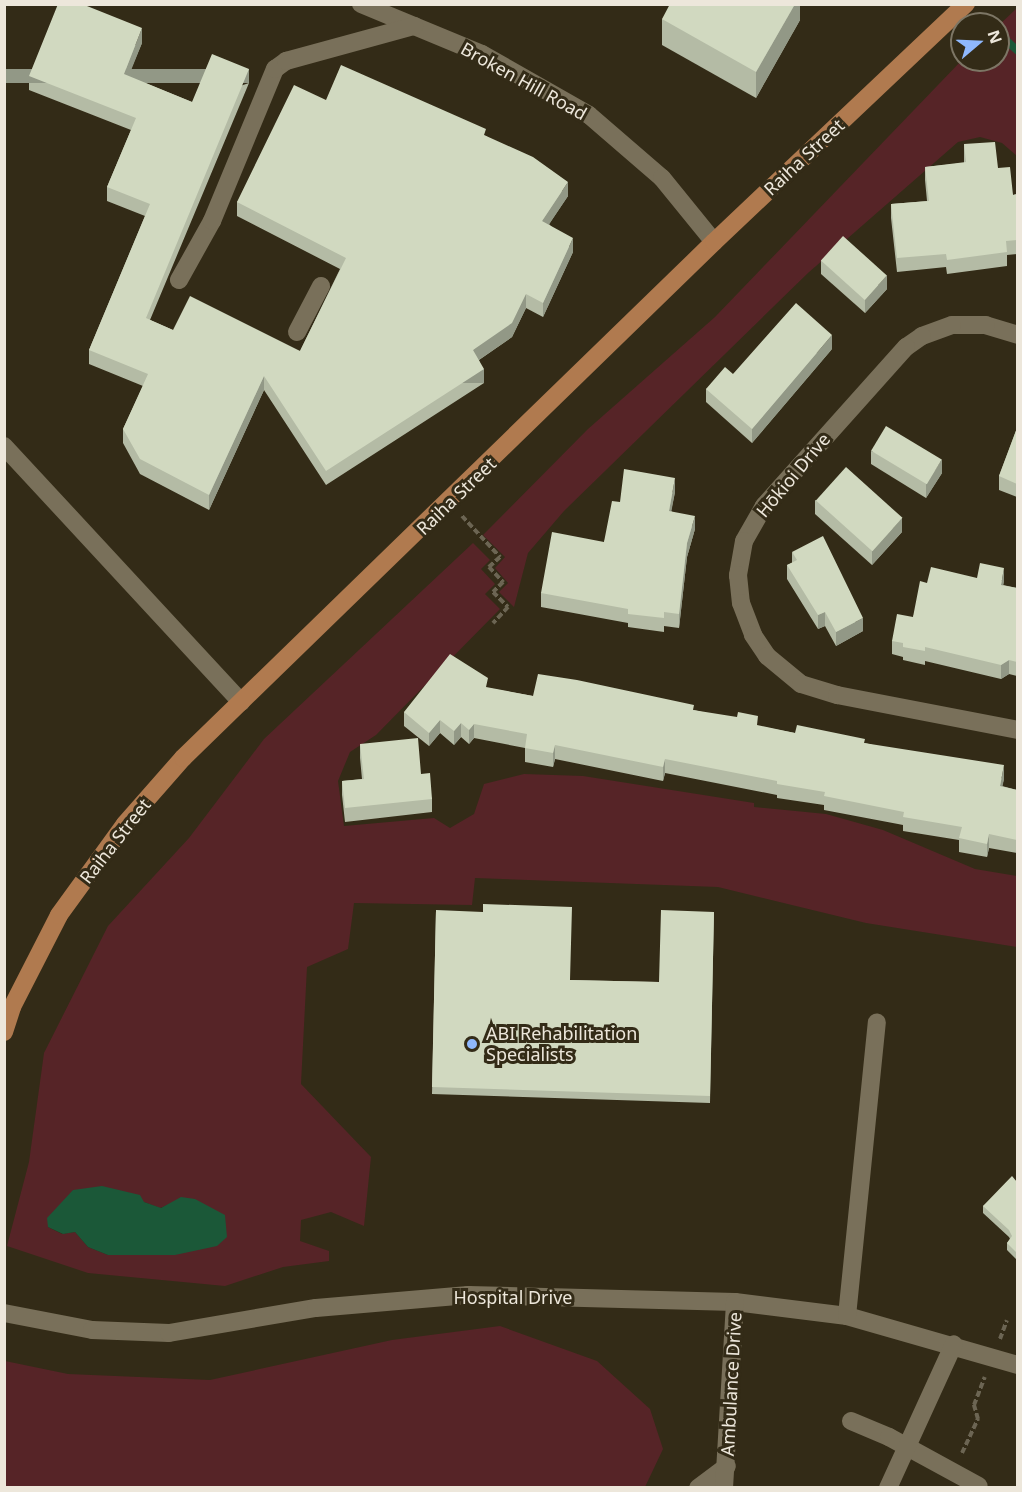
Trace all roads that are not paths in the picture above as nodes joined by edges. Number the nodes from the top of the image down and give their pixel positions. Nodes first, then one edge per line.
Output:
1 (361, 4) edge
2 (966, 4) edge
3 (414, 26) junction
4 (714, 242) junction
5 (179, 280) dead end
6 (321, 286) dead end
7 (297, 332) dead end
8 (1017, 335) edge
9 (4, 446) edge
10 (241, 702) junction
11 (1017, 730) edge
12 (877, 1023) dead end
13 (4, 1032) edge
14 (735, 1302) junction
15 (4, 1313) edge
16 (848, 1316) junction
17 (954, 1344) junction
18 (1017, 1365) edge
19 (851, 1421) dead end
20 (905, 1447) junction
21 (727, 1466) junction
22 (979, 1486) dead end
23 (698, 1488) edge
24 (724, 1488) edge
25 (888, 1488) edge

1 - 3 street, Broken Hill Road
2 - 4 main road, Raiha Street
3 - 4 street, Broken Hill Road
3 - 5 street
4 - 10 main road, Raiha Street
6 - 7 street
8 - 11 street, Hōkioi Drive
9 - 10 street
10 - 13 main road, Raiha Street
12 - 16 street
14 - 15 street, Hospital Drive
14 - 16 street, Hospital Drive
14 - 21 street, Ambulance Drive
16 - 17 street, Hospital Drive
17 - 18 street, Hospital Drive
17 - 20 street
19 - 20 street
20 - 22 street
20 - 25 street
21 - 23 street, Ambulance Drive
21 - 24 street

